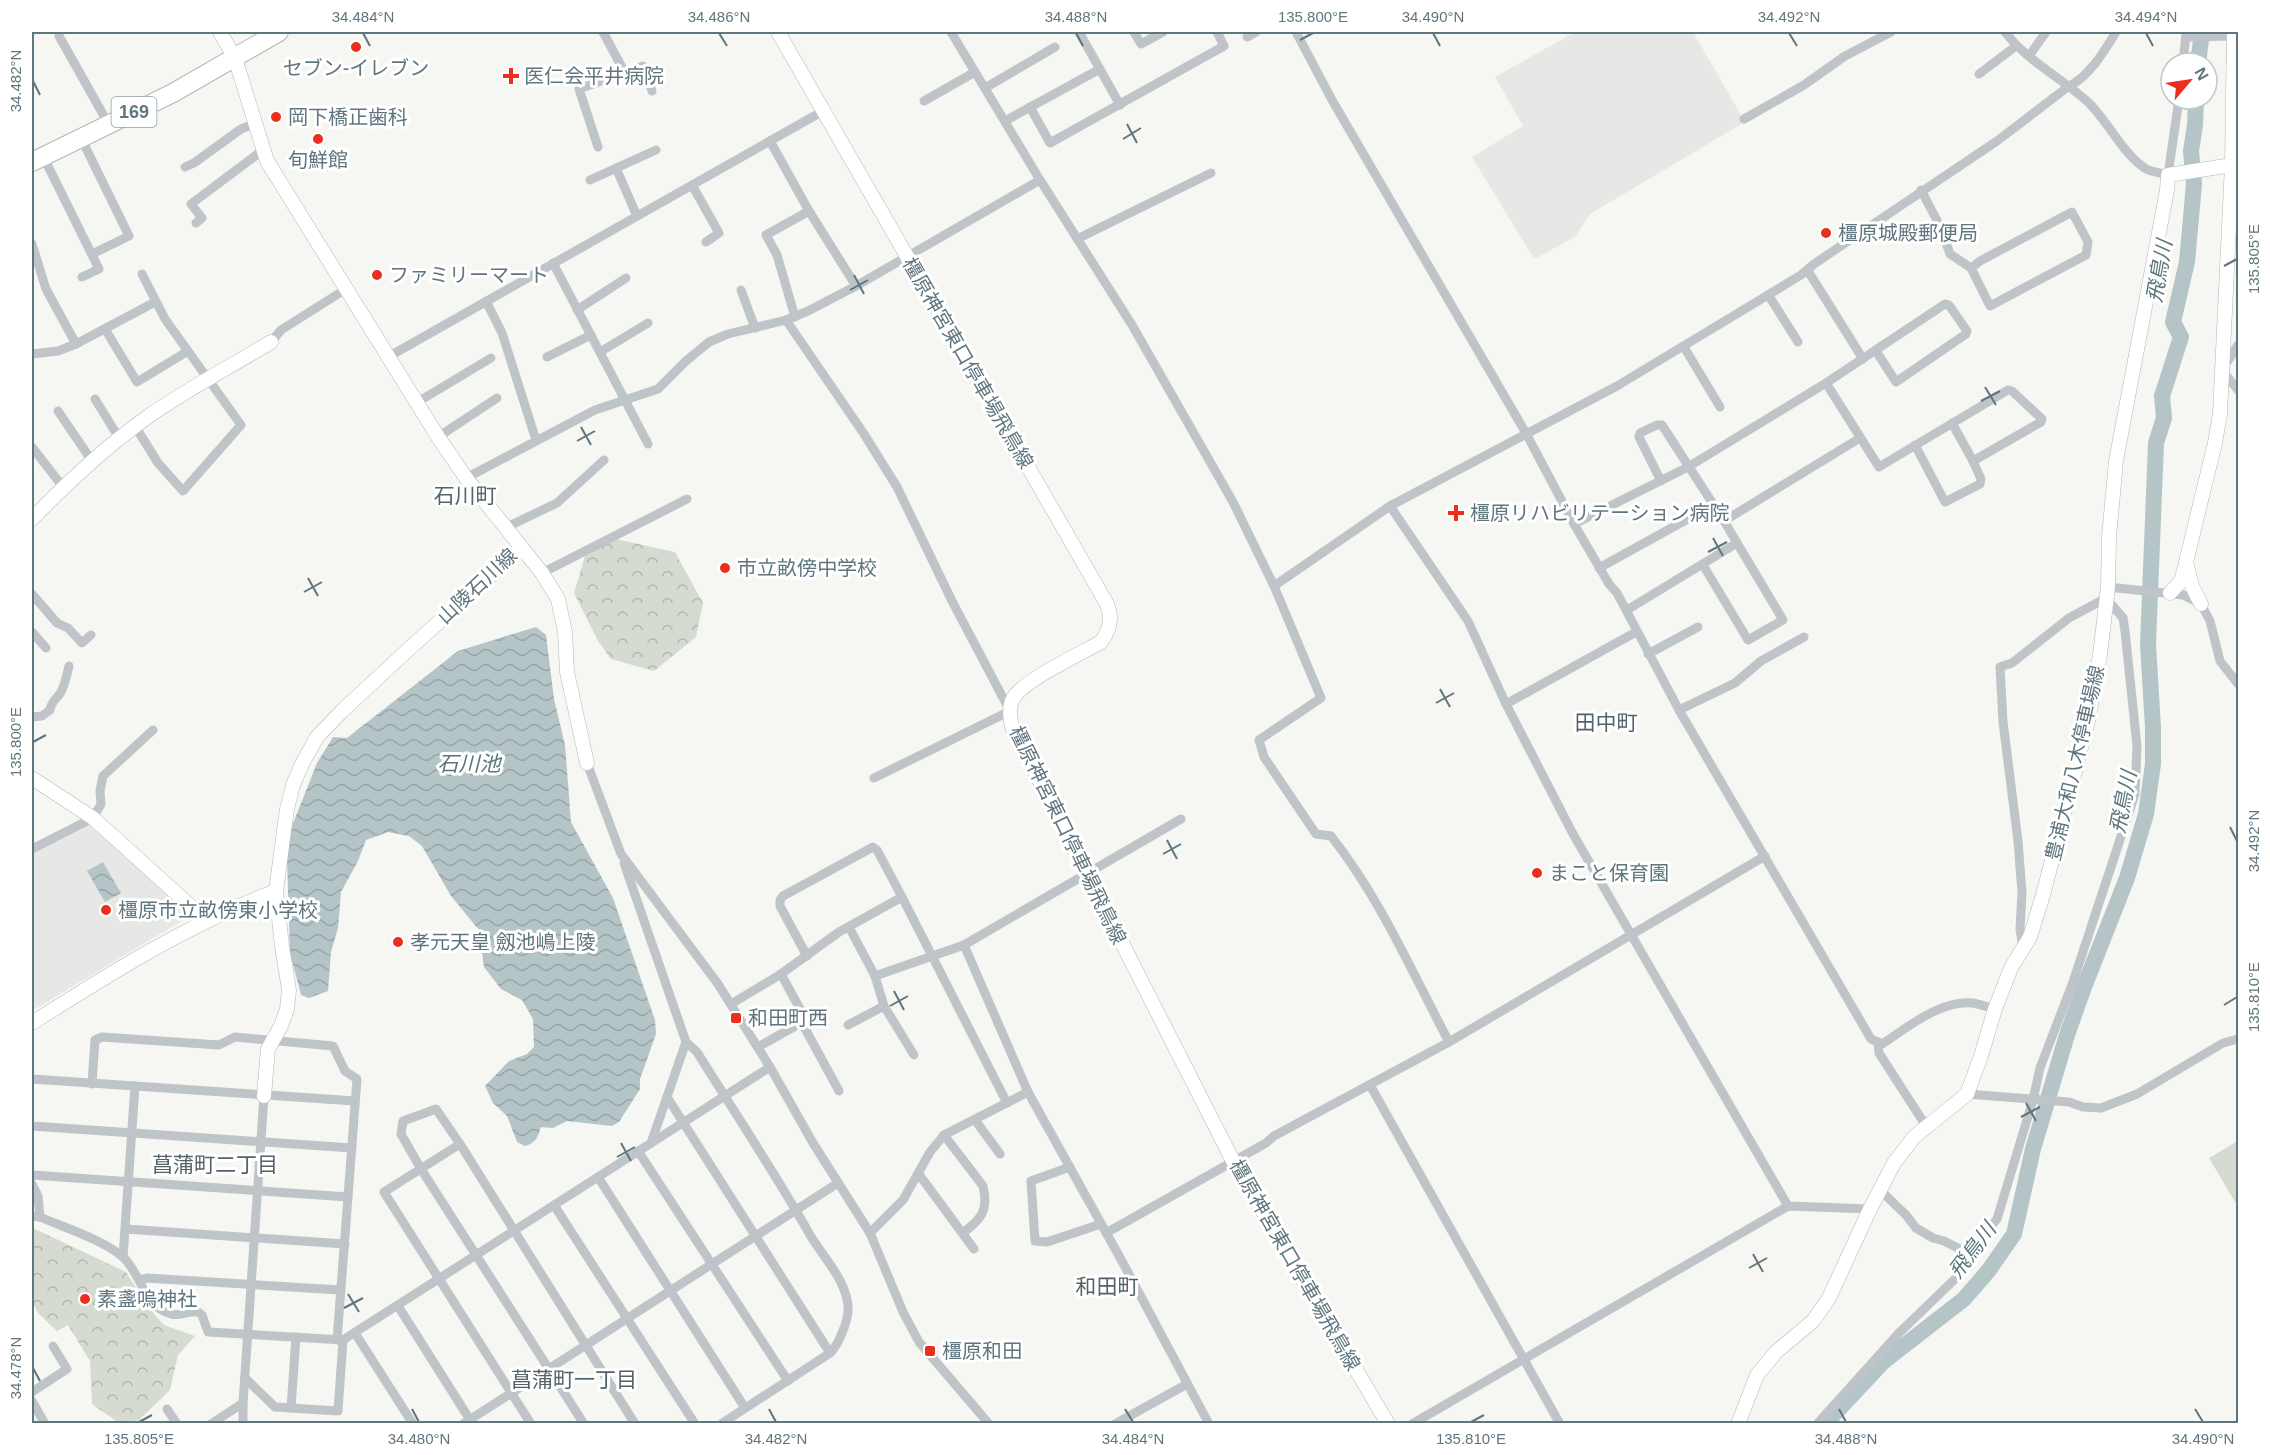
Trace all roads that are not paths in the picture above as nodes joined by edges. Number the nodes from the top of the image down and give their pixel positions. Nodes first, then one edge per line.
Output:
1 (220, 32) edge
2 (279, 32) edge
3 (603, 32) edge
4 (778, 32) edge
5 (951, 32) edge
6 (1079, 32) edge
7 (1134, 32) edge
8 (1163, 32) edge
9 (1217, 32) edge
10 (1296, 32) edge
11 (1891, 32) edge
12 (2005, 32) edge
13 (2046, 32) edge
14 (2116, 32) edge
15 (2231, 34) edge
16 (2188, 35) edge
17 (59, 36) dead end
18 (2016, 46) junction
19 (1055, 47) dead end
20 (2185, 51) edge
21 (2029, 56) junction
22 (235, 58) junction
23 (1100, 69) junction
24 (975, 72) junction
25 (625, 73) junction
26 (1979, 74) dead end
27 (2069, 86) junction
28 (985, 88) junction
29 (651, 91) dead end
30 (924, 101) dead end
31 (1120, 105) junction
32 (1030, 107) junction
33 (823, 111) junction
34 (2178, 111) edge
35 (1744, 119) dead end
36 (1005, 121) junction
37 (254, 124) junction
38 (110, 125) junction
39 (81, 138) junction
40 (770, 141) junction
41 (598, 147) dead end
42 (263, 150) junction
43 (656, 150) dead end
44 (37, 159) edge
45 (2231, 165) edge
46 (185, 167) dead end
47 (616, 168) junction
48 (1211, 172) dead end
49 (2175, 175) junction
50 (590, 180) dead end
51 (1040, 180) junction
52 (692, 185) junction
53 (1922, 190) junction
54 (809, 211) junction
55 (637, 216) junction
56 (196, 223) dead end
57 (1077, 238) junction
58 (706, 242) dead end
59 (32, 244) edge
60 (92, 254) junction
61 (906, 255) junction
62 (553, 263) junction
63 (1971, 268) junction
64 (1808, 271) junction
65 (142, 274) dead end
66 (82, 278) dead end
67 (626, 278) dead end
68 (856, 286) junction
69 (346, 289) junction
70 (741, 290) dead end
71 (1768, 296) junction
72 (486, 301) junction
73 (155, 302) junction
74 (577, 310) junction
75 (790, 318) junction
76 (648, 323) dead end
77 (755, 328) junction
78 (105, 329) junction
79 (591, 335) junction
80 (271, 342) joint
81 (1798, 342) dead end
82 (76, 344) junction
83 (2238, 345) edge
84 (1684, 347) junction
85 (188, 351) junction
86 (1875, 351) junction
87 (600, 352) junction
88 (32, 354) edge
89 (388, 357) junction
90 (547, 357) dead end
91 (491, 358) dead end
92 (1863, 359) junction
93 (2222, 370) junction
94 (208, 380) junction
95 (1826, 383) junction
96 (2238, 390) edge
97 (496, 398) dead end
98 (95, 399) dead end
99 (625, 401) junction
100 (416, 403) junction
101 (1720, 407) dead end
102 (58, 411) dead end
103 (1952, 423) junction
104 (135, 426) junction
105 (1527, 435) junction
106 (438, 437) junction
107 (119, 438) junction
108 (1860, 438) junction
109 (536, 440) junction
110 (648, 444) dead end
111 (1915, 445) junction
112 (32, 447) edge
113 (604, 460) dead end
114 (93, 461) junction
115 (1973, 461) junction
116 (1688, 467) junction
117 (466, 478) junction
118 (1661, 481) junction
119 (63, 487) junction
120 (687, 500) dead end
121 (1713, 505) junction
122 (1390, 506) junction
123 (32, 519) edge
124 (1724, 521) junction
125 (1574, 524) junction
126 (507, 527) junction
127 (1737, 543) junction
128 (522, 548) junction
129 (2186, 562) junction
130 (1703, 564) junction
131 (1599, 568) junction
132 (542, 573) junction
133 (1274, 586) junction
134 (2110, 591) junction
135 (2166, 593) junction
136 (32, 594) edge
137 (2201, 604) junction
138 (1627, 610) junction
139 (1698, 627) dead end
140 (32, 632) edge
141 (1636, 632) junction
142 (92, 635) dead end
143 (1804, 637) dead end
144 (46, 648) dead end
145 (1648, 654) junction
146 (69, 666) dead end
147 (2238, 684) edge
148 (1506, 704) junction
149 (1679, 710) junction
150 (1010, 711) junction
151 (32, 717) edge
152 (153, 730) dead end
153 (587, 763) joint
154 (32, 778) edge
155 (874, 778) dead end
156 (93, 818) junction
157 (1181, 819) dead end
158 (32, 849) edge
159 (621, 854) junction
160 (1765, 856) junction
161 (1086, 873) junction
162 (276, 891) junction
163 (902, 897) junction
164 (203, 921) junction
165 (849, 927) junction
166 (1632, 935) junction
167 (964, 945) junction
168 (2023, 948) junction
169 (807, 956) junction
170 (932, 957) junction
171 (781, 974) junction
172 (875, 976) junction
173 (731, 1004) junction
174 (884, 1006) junction
175 (1995, 1009) junction
176 (32, 1023) edge
177 (802, 1023) junction
178 (848, 1025) dead end
179 (2238, 1039) edge
180 (271, 1042) junction
181 (686, 1042) junction
182 (1449, 1042) junction
183 (1878, 1042) junction
184 (758, 1047) junction
185 (914, 1055) dead end
186 (770, 1067) junction
187 (32, 1079) edge
188 (92, 1084) junction
189 (1370, 1085) junction
190 (135, 1086) junction
191 (839, 1092) dead end
192 (1028, 1092) junction
193 (1967, 1094) junction
194 (264, 1096) junction
195 (724, 1096) junction
196 (667, 1097) junction
197 (2035, 1100) junction
198 (355, 1101) junction
199 (1006, 1103) junction
200 (975, 1120) junction
201 (682, 1123) junction
202 (32, 1126) edge
203 (1926, 1126) junction
204 (131, 1132) junction
205 (944, 1135) junction
206 (261, 1142) junction
207 (651, 1143) junction
208 (460, 1144) junction
209 (352, 1148) junction
210 (639, 1151) junction
211 (1000, 1154) dead end
212 (1233, 1161) junction
213 (1070, 1167) junction
214 (421, 1168) junction
215 (918, 1173) junction
216 (32, 1175) edge
217 (598, 1177) junction
218 (128, 1181) junction
219 (838, 1183) junction
220 (32, 1184) edge
221 (258, 1189) junction
222 (1879, 1189) junction
223 (348, 1197) junction
224 (554, 1205) junction
225 (1788, 1206) junction
226 (797, 1209) junction
227 (1870, 1209) junction
228 (36, 1217) edge
229 (1103, 1228) junction
230 (126, 1229) junction
231 (513, 1231) junction
232 (870, 1233) junction
233 (963, 1233) junction
234 (755, 1237) junction
235 (254, 1239) junction
236 (345, 1244) junction
237 (974, 1249) dead end
238 (476, 1255) junction
239 (1972, 1255) junction
240 (123, 1257) junction
241 (712, 1264) junction
242 (439, 1279) junction
243 (139, 1280) junction
244 (251, 1284) junction
245 (340, 1290) junction
246 (670, 1291) junction
247 (398, 1306) junction
248 (628, 1318) junction
249 (355, 1333) junction
250 (248, 1334) junction
251 (296, 1337) junction
252 (340, 1340) junction
253 (586, 1345) junction
254 (53, 1346) dead end
255 (830, 1353) junction
256 (1523, 1359) junction
257 (549, 1369) junction
258 (245, 1378) junction
259 (788, 1381) junction
260 (1187, 1384) junction
261 (32, 1392) edge
262 (512, 1392) junction
263 (32, 1401) edge
264 (243, 1403) junction
265 (291, 1408) junction
266 (745, 1408) junction
267 (167, 1409) dead end
268 (468, 1422) edge
269 (45, 1424) edge
270 (177, 1424) edge
271 (211, 1424) edge
272 (243, 1424) edge
273 (413, 1424) edge
274 (531, 1424) edge
275 (584, 1424) edge
276 (635, 1424) edge
277 (695, 1424) edge
278 (721, 1424) edge
279 (989, 1424) edge
280 (1115, 1424) edge
281 (1209, 1424) edge
282 (1388, 1424) edge
283 (1412, 1424) edge
284 (1560, 1424) edge
285 (1738, 1424) edge
286 (1817, 1424) edge

1 - 22 main road
2 - 22 highway, 169
3 - 25 street
4 - 33 main road, 橿原神宮東口停車場飛鳥線
5 - 24 street
6 - 23 street
7 - 8 street
9 - 31 street
10 - 105 street
11 - 35 street
12 - 18 street
13 - 21 street
14 - 27 street
15 - 16 street
15 - 45 main road
16 - 20 street
17 - 38 street
18 - 21 street
18 - 26 street
19 - 28 street
21 - 27 street
22 - 37 main road, 山陵石川線
22 - 38 highway, 169
23 - 31 street
23 - 32 street
24 - 28 street
24 - 30 street
25 - 29 street
25 - 41 street
27 - 49 street
27 - 53 street
28 - 36 street
31 - 32 street
32 - 36 street
33 - 40 street
33 - 61 main road, 橿原神宮東口停車場飛鳥線
34 - 49 street
36 - 51 street
37 - 42 main road, 山陵石川線
37 - 46 street
38 - 39 highway, 169
39 - 44 highway, 169
39 - 60 street
40 - 52 street
40 - 54 street
42 - 56 street
42 - 69 main road, 山陵石川線
43 - 47 street
44 - 60 street
45 - 49 main road
45 - 93 main road
47 - 50 street
47 - 55 street
48 - 57 street
49 - 134 main road, 豊浦大和八木停車場線
51 - 57 street
51 - 61 street
52 - 55 street
52 - 58 street
53 - 63 street
53 - 64 street
54 - 68 street
54 - 75 street
55 - 62 street
57 - 133 street
59 - 82 street
60 - 66 street
61 - 68 street
61 - 150 main road, 橿原神宮東口停車場飛鳥線
62 - 72 street
62 - 74 street
63 - 63 street
64 - 71 street
64 - 92 street
65 - 73 street
67 - 74 street
68 - 75 street
69 - 80 street
69 - 89 main road, 山陵石川線
70 - 77 street
71 - 81 street
71 - 84 street
72 - 89 street
72 - 109 street
73 - 78 street
73 - 85 street
74 - 79 street
75 - 77 street
75 - 150 street
76 - 87 street
77 - 99 street
78 - 82 street
78 - 85 street
79 - 87 street
79 - 90 street
80 - 94 main road
82 - 88 street
83 - 93 street
84 - 101 street
84 - 105 street
85 - 94 street
86 - 86 street
86 - 92 street
87 - 99 street
89 - 100 main road, 山陵石川線
91 - 100 street
92 - 95 street
93 - 96 street
93 - 129 main road
94 - 104 main road
94 - 104 street
95 - 108 street
95 - 116 street
97 - 106 street
98 - 107 street
99 - 109 street
99 - 110 street
100 - 106 main road, 山陵石川線
102 - 114 street
103 - 111 street
103 - 115 street
103 - 115 street
104 - 107 main road
105 - 122 street
105 - 125 street
106 - 117 main road, 山陵石川線
107 - 114 main road
108 - 111 street
108 - 124 street
109 - 117 street
111 - 115 street
112 - 119 street
113 - 126 street
114 - 119 main road
116 - 118 street
116 - 118 street
116 - 121 street
117 - 126 main road, 山陵石川線
118 - 125 street
119 - 123 main road
120 - 132 street
121 - 124 street
121 - 131 street
122 - 133 street
122 - 148 street
124 - 127 street
125 - 131 street
126 - 128 main road, 山陵石川線
127 - 130 street
127 - 130 street
128 - 132 main road
128 - 162 main road, 山陵石川線
129 - 135 main road
129 - 137 main road
130 - 138 street
131 - 138 street
132 - 153 main road
133 - 182 street
134 - 135 street
134 - 168 main road, 豊浦大和八木停車場線
134 - 168 street
134 - 197 street
135 - 137 street
136 - 142 street
137 - 147 street
138 - 141 street
139 - 145 street
140 - 144 street
141 - 145 street
141 - 148 street
143 - 149 street
145 - 149 street
146 - 151 street
148 - 166 street
149 - 160 street
150 - 155 street
150 - 161 main road, 橿原神宮東口停車場飛鳥線
152 - 156 street
153 - 159 street
154 - 156 main road
156 - 158 street
156 - 164 main road
157 - 161 street
159 - 173 street
159 - 181 street
160 - 166 street
160 - 183 street
161 - 167 street
161 - 212 main road, 橿原神宮東口停車場飛鳥線
162 - 164 main road
162 - 180 main road, 山陵石川線
163 - 165 street
163 - 169 street
163 - 170 street
164 - 176 main road
165 - 169 street
165 - 172 street
166 - 182 street
166 - 225 street
167 - 170 street
167 - 192 street
168 - 175 main road, 豊浦大和八木停車場線
169 - 171 street
170 - 172 street
170 - 199 street
171 - 173 street
171 - 177 street
172 - 174 street
173 - 184 street
174 - 178 street
174 - 185 street
175 - 183 street
175 - 193 main road, 豊浦大和八木停車場線
177 - 184 street
177 - 191 street
179 - 197 street
180 - 188 street
180 - 194 main road, 山陵石川線
180 - 198 street
181 - 195 street
181 - 196 street
182 - 189 street
183 - 203 street
184 - 186 street
186 - 195 street
186 - 219 street
187 - 188 street
188 - 190 street
189 - 212 street
189 - 256 street
190 - 194 street
190 - 204 street
192 - 199 street
192 - 213 street
193 - 197 street
193 - 203 main road
194 - 198 street
194 - 206 street
195 - 201 street
195 - 226 street
196 - 201 street
196 - 207 street
197 - 239 street
198 - 209 street
199 - 200 street
200 - 205 street
200 - 211 street
201 - 207 street
201 - 234 street
202 - 204 street
203 - 222 main road
204 - 206 street
204 - 218 street
205 - 215 street
205 - 233 street
206 - 209 street
206 - 221 street
207 - 210 street
208 - 214 street
208 - 214 street
208 - 231 street
209 - 223 street
210 - 217 street
210 - 241 street
212 - 229 street
212 - 282 main road, 橿原神宮東口停車場飛鳥線
213 - 229 street
213 - 229 street
214 - 238 street
214 - 242 street
215 - 232 street
215 - 233 street
216 - 218 street
217 - 224 street
217 - 246 street
218 - 221 street
218 - 230 street
219 - 226 street
219 - 232 street
220 - 228 street
221 - 223 street
221 - 235 street
222 - 227 main road
222 - 239 street
223 - 236 street
224 - 231 street
224 - 248 street
225 - 227 street
225 - 256 street
226 - 234 street
226 - 255 street
227 - 285 main road
228 - 240 street
229 - 260 street
230 - 235 street
230 - 240 street
231 - 238 street
231 - 253 street
232 - 279 street
233 - 237 street
234 - 241 street
234 - 255 street
235 - 236 street
235 - 244 street
236 - 245 street
238 - 242 street
238 - 257 street
239 - 286 street
240 - 243 street
241 - 246 street
241 - 259 street
242 - 247 street
242 - 262 street
243 - 244 street
243 - 250 street
244 - 245 street
244 - 250 street
245 - 252 street
246 - 248 street
246 - 266 street
247 - 249 street
247 - 268 street
248 - 253 street
248 - 277 street
249 - 252 street
249 - 273 street
250 - 251 street
250 - 258 street
251 - 252 street
251 - 265 street
252 - 265 street
253 - 257 street
253 - 276 street
254 - 261 street
255 - 259 street
256 - 283 street
256 - 284 street
257 - 262 street
257 - 275 street
258 - 264 street
258 - 265 street
259 - 266 street
260 - 280 street
260 - 281 street
262 - 268 street
262 - 274 street
263 - 269 street
264 - 271 street
264 - 272 street
266 - 278 street
267 - 270 street

